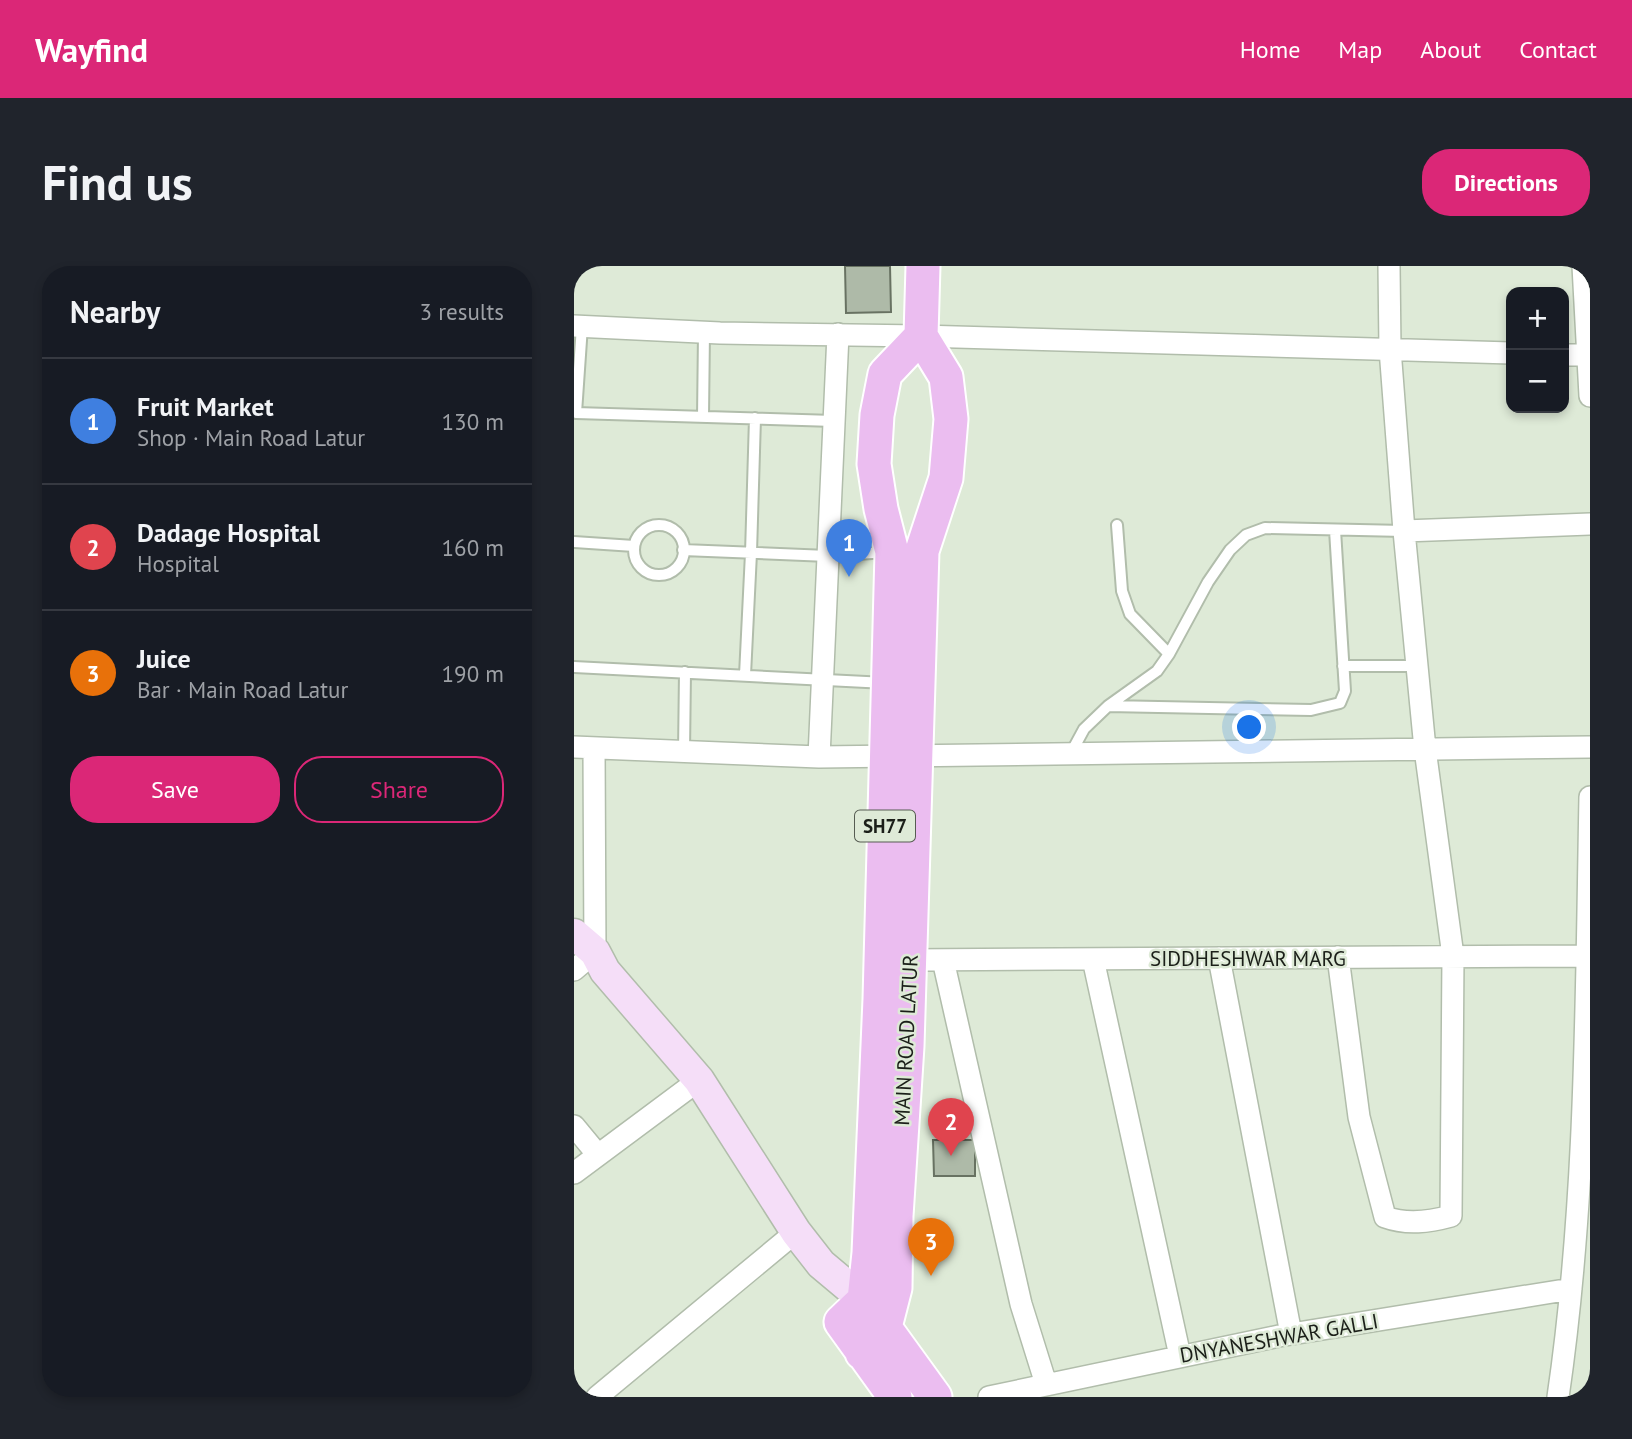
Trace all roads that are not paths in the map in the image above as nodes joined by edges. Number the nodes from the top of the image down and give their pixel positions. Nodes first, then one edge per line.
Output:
1 (923, 266) edge
2 (1389, 266) edge
3 (1583, 266) edge
4 (578, 326) edge
5 (704, 332) junction
6 (838, 334) junction
7 (921, 336) junction
8 (1390, 349) junction
9 (1506, 353) edge
10 (1569, 355) edge
11 (1589, 355) edge
12 (1590, 396) edge
13 (703, 417) junction
14 (755, 418) junction
15 (834, 421) junction
16 (1117, 524) dead end
17 (1590, 524) edge
18 (1335, 530) junction
19 (1404, 531) junction
20 (574, 542) edge
21 (634, 546) junction
22 (683, 550) junction
23 (907, 552) junction
24 (751, 553) junction
25 (828, 556) junction
26 (1169, 654) junction
27 (1343, 666) junction
28 (1418, 666) junction
29 (574, 667) edge
30 (685, 673) junction
31 (745, 675) junction
32 (822, 680) junction
33 (888, 683) junction
34 (1108, 706) junction
35 (1590, 747) edge
36 (584, 748) edge
37 (1425, 749) junction
38 (684, 752) junction
39 (1071, 754) junction
40 (902, 756) junction
41 (819, 758) junction
42 (1590, 797) edge
43 (1590, 818) edge
44 (581, 952) edge
45 (1338, 957) junction
46 (1453, 957) junction
47 (1219, 958) junction
48 (1093, 959) junction
49 (926, 960) junction
50 (1587, 966) edge
51 (699, 1080) junction
52 (574, 1126) edge
53 (598, 1155) junction
54 (574, 1173) edge
55 (796, 1232) junction
56 (1581, 1262) edge
57 (1571, 1289) junction
58 (853, 1311) junction
59 (885, 1327) junction
60 (1291, 1334) junction
61 (862, 1353) junction
62 (1180, 1356) junction
63 (1046, 1384) junction
64 (597, 1397) edge
65 (895, 1397) edge
66 (935, 1397) edge
67 (989, 1397) edge
68 (1558, 1397) edge

1 - 7 main road
2 - 8 street
3 - 11 street
4 - 5 street
4 - 13 lane
5 - 6 street
5 - 13 lane
6 - 7 street
6 - 15 street
7 - 8 street
7 - 23 main road, SH77
7 - 23 main road, SH77
8 - 9 street
8 - 19 street
10 - 11 street
11 - 12 street
13 - 14 lane
14 - 15 lane
14 - 24 lane
15 - 25 street
16 - 26 lane
17 - 19 street
18 - 19 lane
18 - 26 lane
18 - 27 lane
19 - 28 street
20 - 21 lane
21 - 22 lane
21 - 22 lane
22 - 24 lane
23 - 25 lane
23 - 33 main road, SH77
23 - 40 main road, MAIN ROAD LATUR / SH77
24 - 25 lane
24 - 31 lane
25 - 32 street
26 - 34 lane
27 - 28 lane
27 - 34 lane
28 - 37 street
29 - 30 lane
30 - 31 lane
30 - 38 lane
31 - 32 lane
32 - 33 lane
32 - 41 street
33 - 40 main road, SH77
34 - 39 lane
35 - 37 street
36 - 38 street
36 - 44 street
37 - 39 street
37 - 46 street
38 - 41 street
39 - 40 street
40 - 41 street
40 - 49 main road, MAIN ROAD LATUR / SH77
40 - 58 main road, SH77
42 - 43 street
43 - 50 street
44 - 51 main road
45 - 46 street, SIDDHESHWAR MARG
45 - 46 street
45 - 47 street, SIDDHESHWAR MARG
46 - 50 street, SIDDHESHWAR MARG
47 - 48 street, SIDDHESHWAR MARG
47 - 60 street
48 - 49 street, SIDDHESHWAR MARG
48 - 62 street
49 - 59 main road, MAIN ROAD LATUR / SH77
49 - 63 street
50 - 56 street
51 - 53 street
51 - 55 main road
52 - 53 street
53 - 54 street
55 - 58 main road
55 - 64 street
56 - 57 street
57 - 60 street, DNYANESHWAR GALLI
57 - 68 street
58 - 59 main road
58 - 61 main road
59 - 61 main road, MAIN ROAD LATUR / SH77
59 - 66 main road
60 - 62 street, DNYANESHWAR GALLI
61 - 65 main road
62 - 63 street, DNYANESHWAR GALLI
63 - 67 street, DNYANESHWAR GALLI

